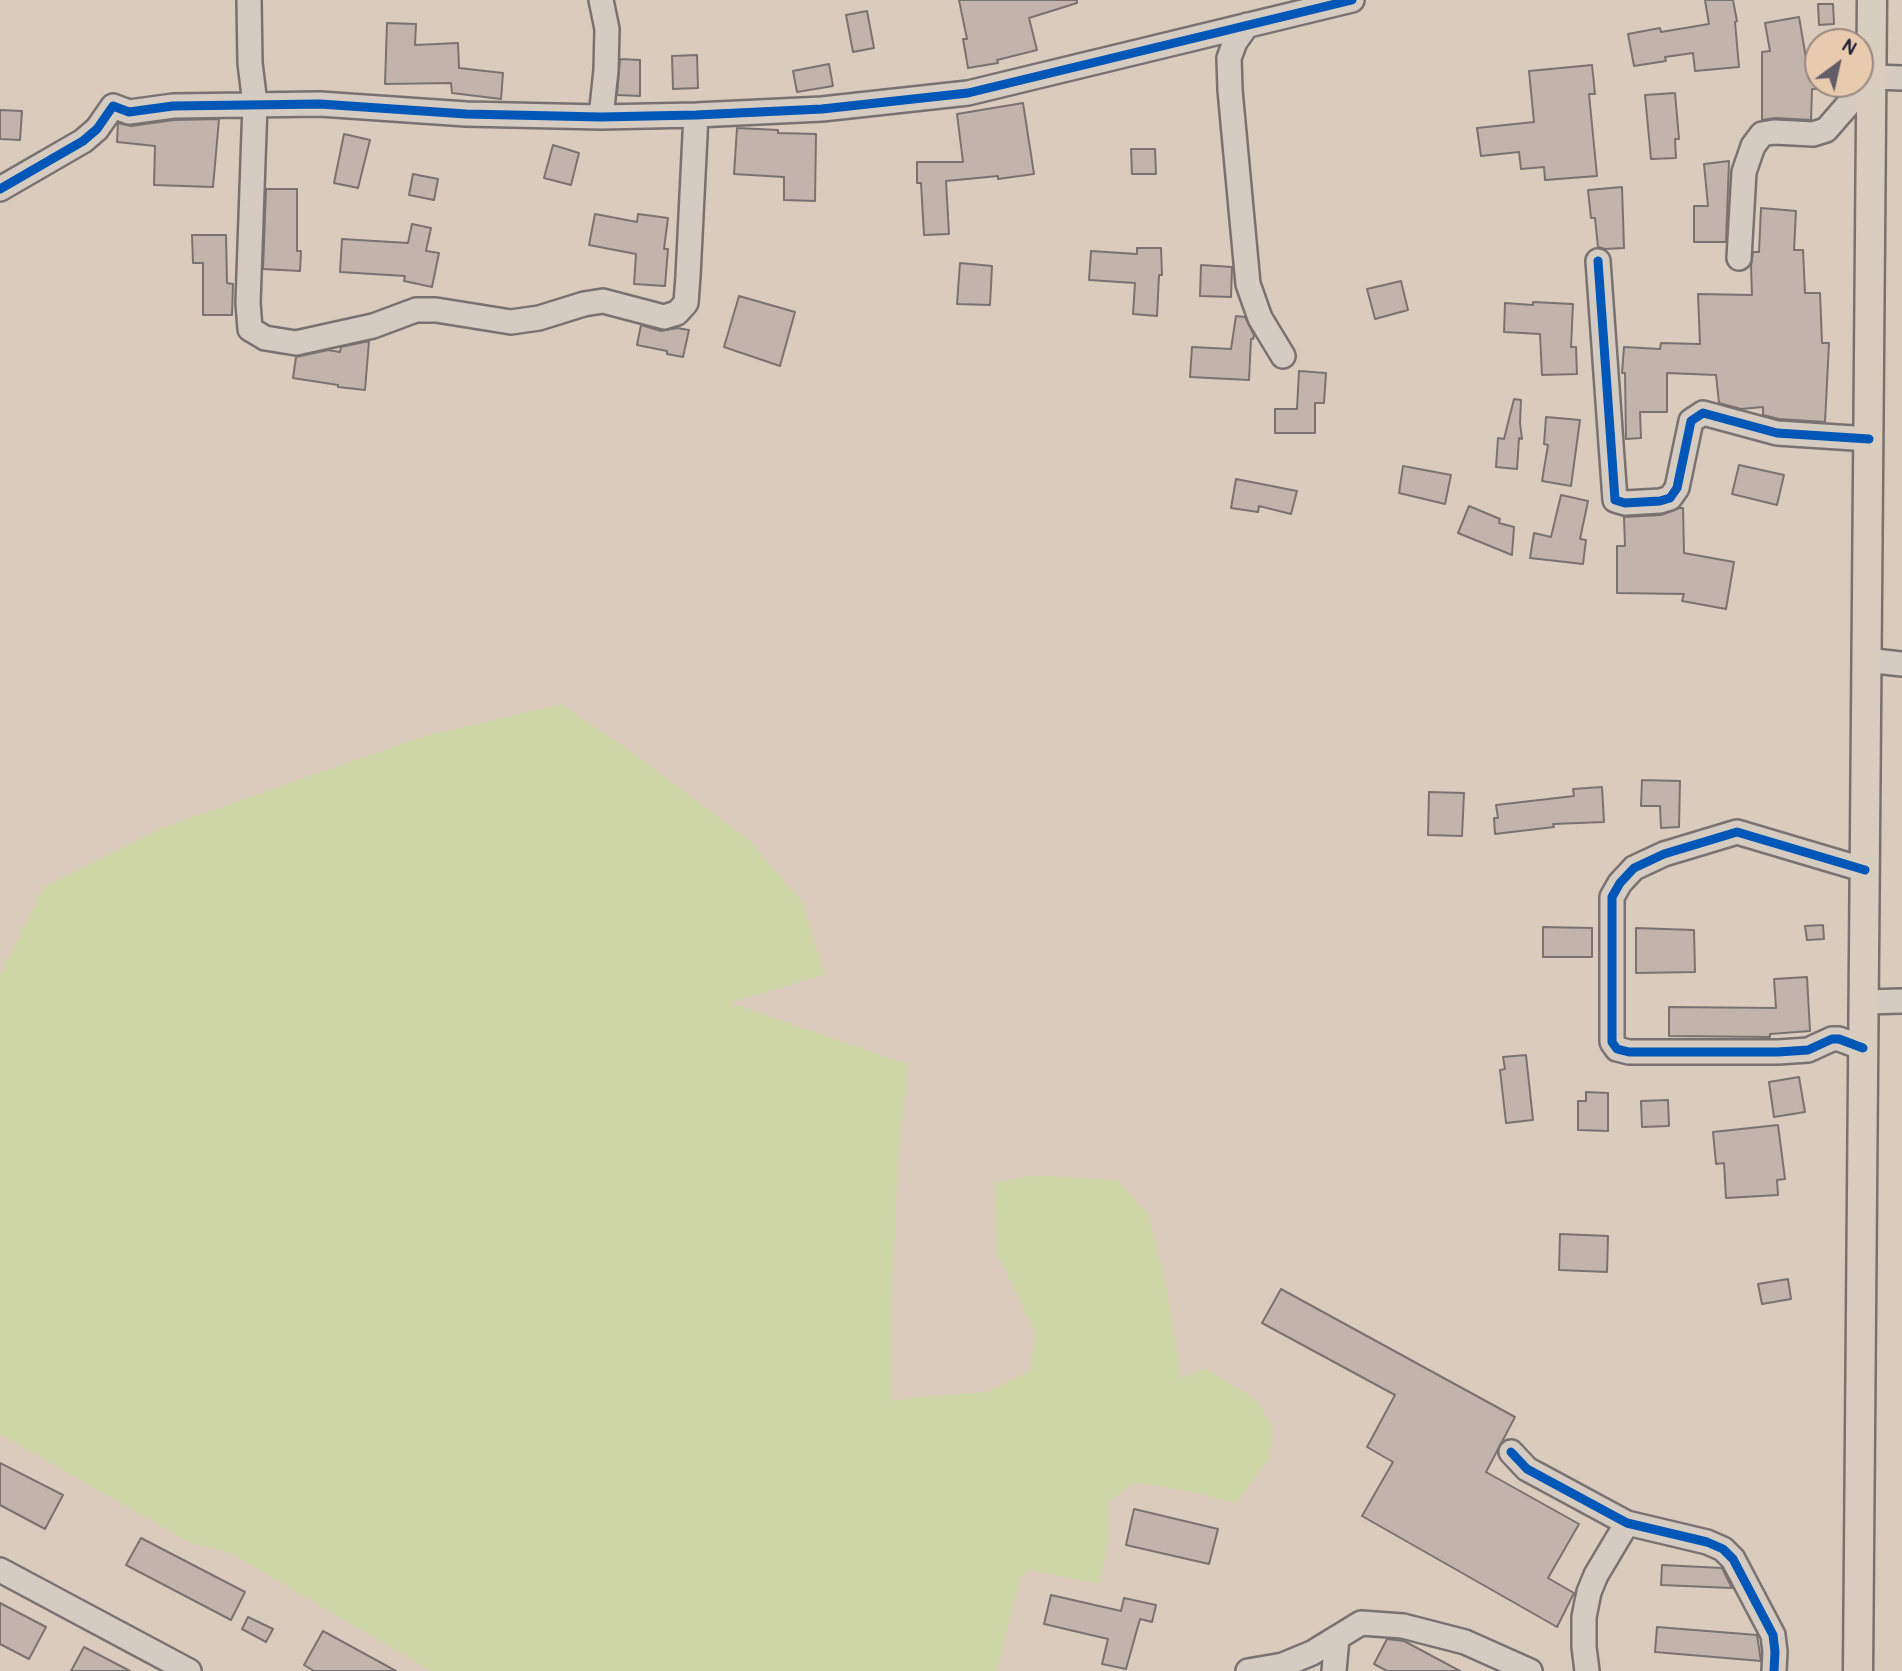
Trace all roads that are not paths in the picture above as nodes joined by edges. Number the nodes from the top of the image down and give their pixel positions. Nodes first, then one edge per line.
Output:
1 (249, 0) edge
2 (601, 0) edge
3 (1352, 0) edge
4 (1872, 0) edge
5 (1247, 25) junction
6 (1872, 28) edge
7 (1874, 78) edge
8 (1902, 78) edge
9 (1854, 98) edge
10 (1872, 98) edge
11 (255, 104) junction
12 (696, 116) junction
13 (601, 117) junction
14 (0, 189) edge
15 (1739, 258) dead end
16 (1598, 261) dead end
17 (1283, 356) dead end
18 (1869, 439) junction
19 (1866, 660) junction
20 (1902, 664) edge
21 (1865, 870) junction
22 (1902, 1001) edge
23 (1864, 1002) junction
24 (1863, 1048) junction
25 (1511, 1452) dead end
26 (1627, 1523) junction
27 (0, 1570) edge
28 (1337, 1638) junction
29 (189, 1671) edge
30 (1248, 1671) edge
31 (1334, 1671) edge
32 (1530, 1671) edge
33 (1587, 1671) edge
34 (1774, 1671) edge
35 (1858, 1671) edge

1 - 11 street
2 - 13 street
3 - 5 street
4 - 6 main road
5 - 12 street
5 - 17 street
7 - 8 street
9 - 15 street
10 - 18 main road
11 - 12 street
11 - 13 street
11 - 14 street
12 - 13 street
16 - 18 street
18 - 19 main road
19 - 20 street
19 - 21 main road
21 - 23 main road
21 - 24 street
22 - 23 street
23 - 24 main road
24 - 35 main road
25 - 26 street
26 - 33 street
26 - 34 street
27 - 29 street
28 - 30 street
28 - 31 street
28 - 32 street

